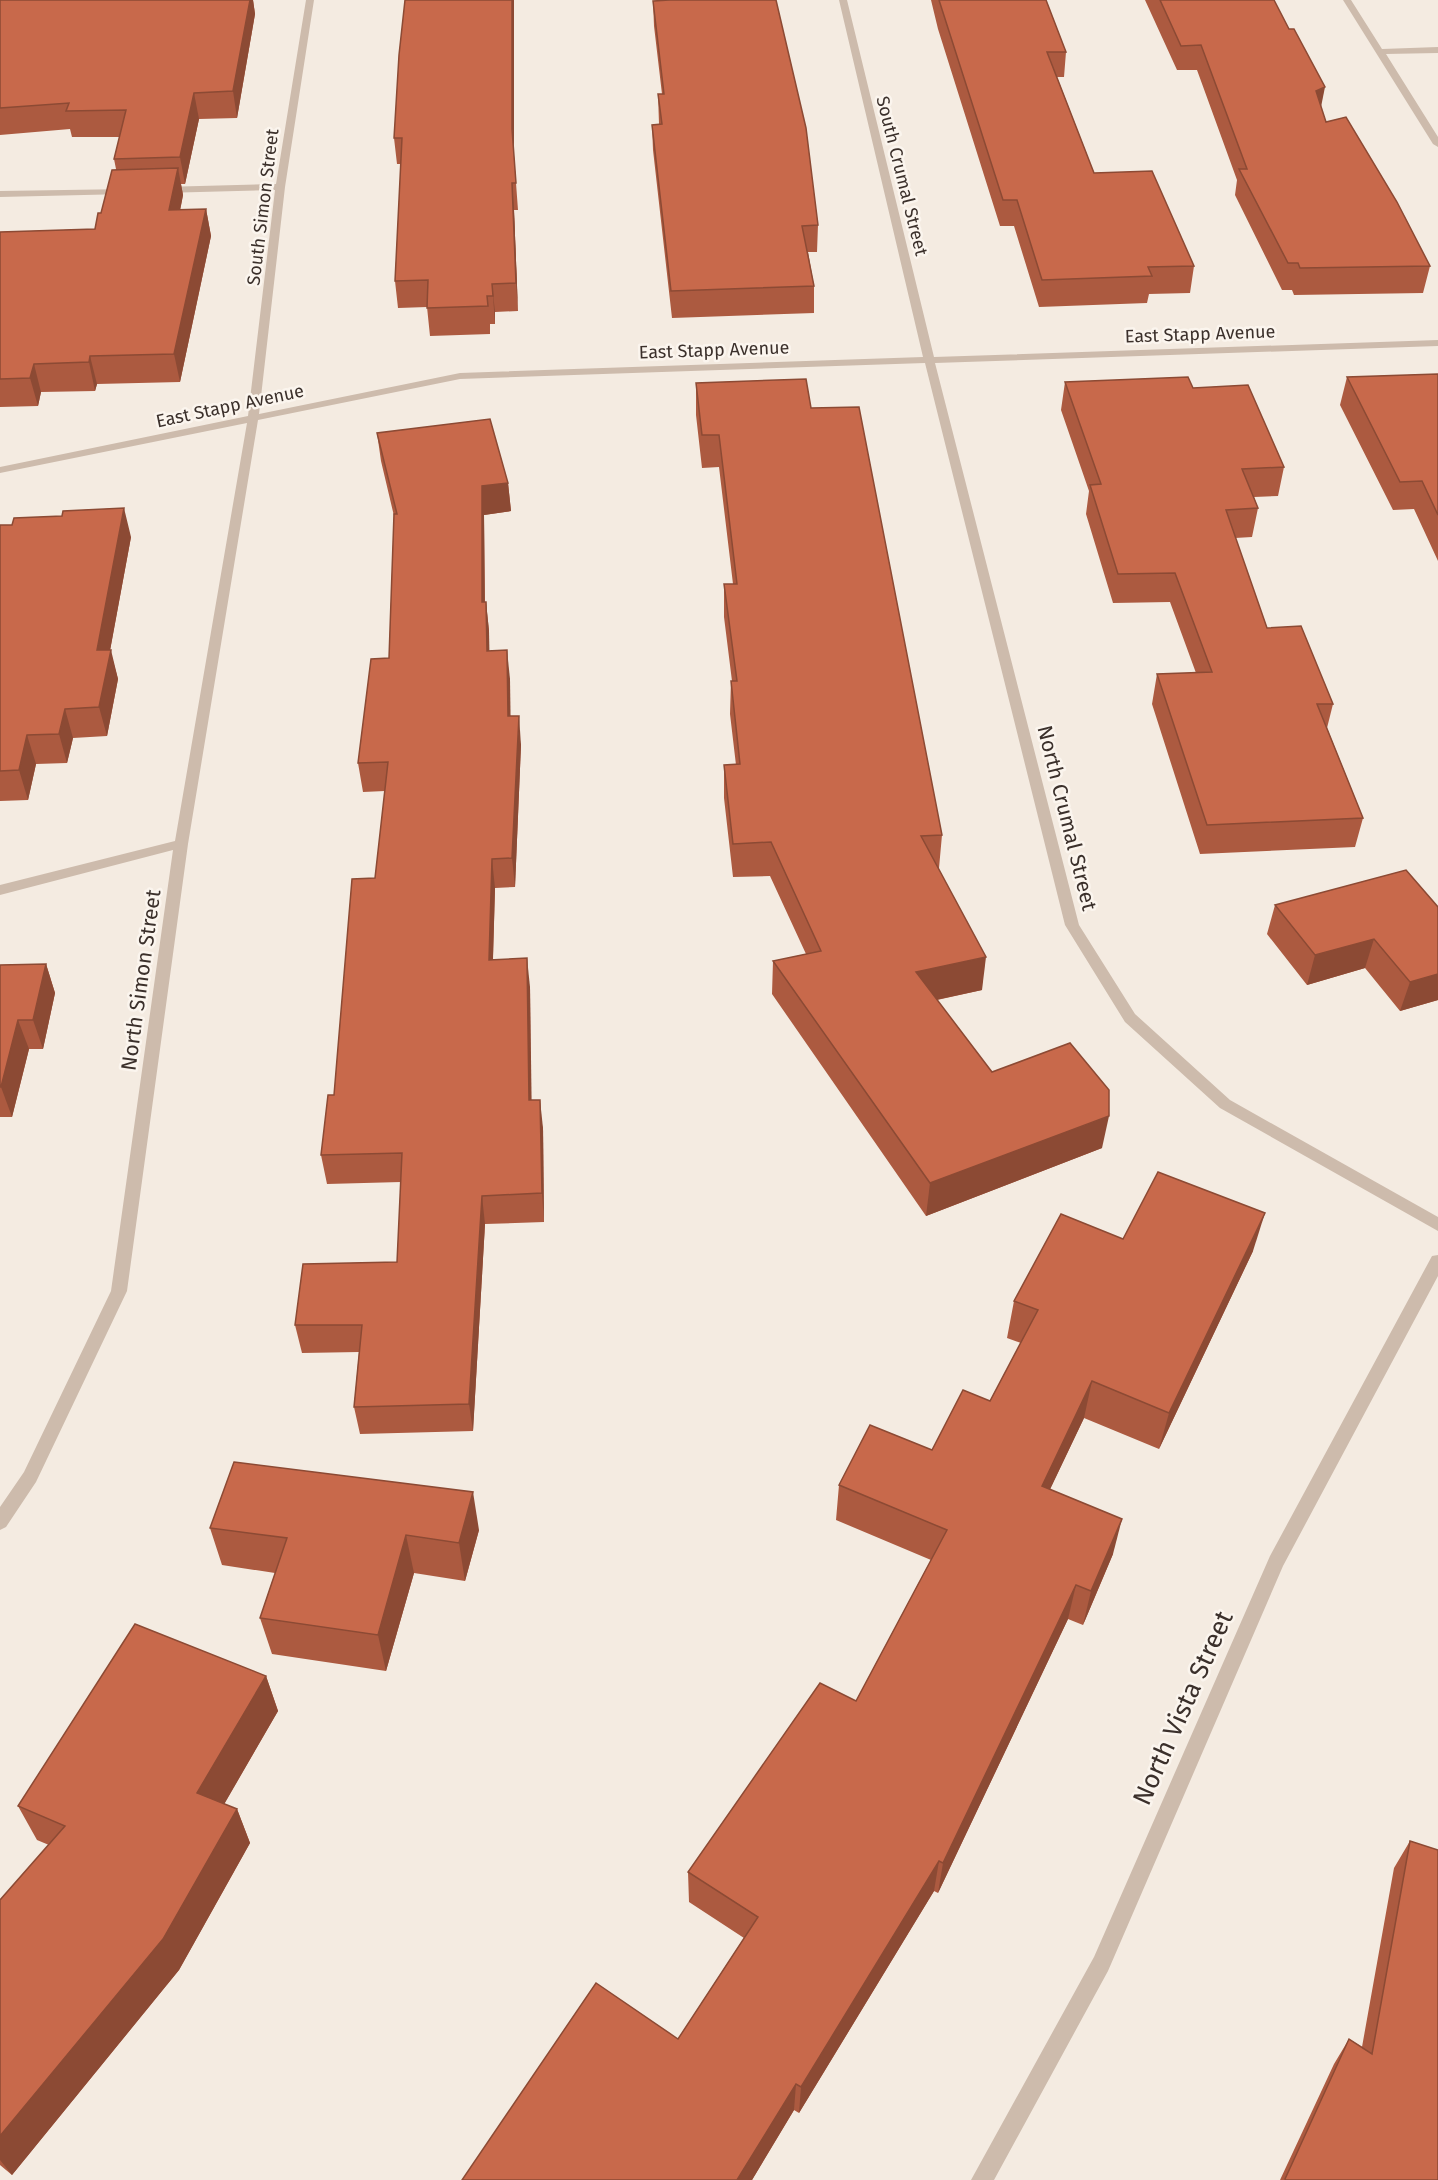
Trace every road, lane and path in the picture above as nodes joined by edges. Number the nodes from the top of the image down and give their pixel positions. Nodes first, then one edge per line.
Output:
1 (310, 0) edge
2 (843, 0) edge
3 (1347, 0) edge
4 (1438, 50) edge
5 (1379, 51) junction
6 (1438, 144) edge
7 (280, 187) junction
8 (152, 190) edge
9 (140, 191) edge
10 (0, 194) edge
11 (1438, 343) edge
12 (929, 359) junction
13 (253, 419) junction
14 (0, 470) edge
15 (181, 844) junction
16 (0, 890) edge
17 (1438, 1225) edge
18 (1438, 1261) edge
19 (0, 1522) edge
20 (982, 2180) edge

1 - 7 street, South Simon Street
2 - 12 street, South Crumal Street
3 - 5 street
4 - 5 street
5 - 6 street
7 - 8 street
7 - 13 street, South Simon Street
9 - 10 street
11 - 12 street, East Stapp Avenue
12 - 13 street, East Stapp Avenue
12 - 17 street, North Crumal Street
13 - 14 street, East Stapp Avenue
13 - 15 street, North Simon Street
15 - 16 street
15 - 19 street, North Simon Street
18 - 20 street, North Vista Street

